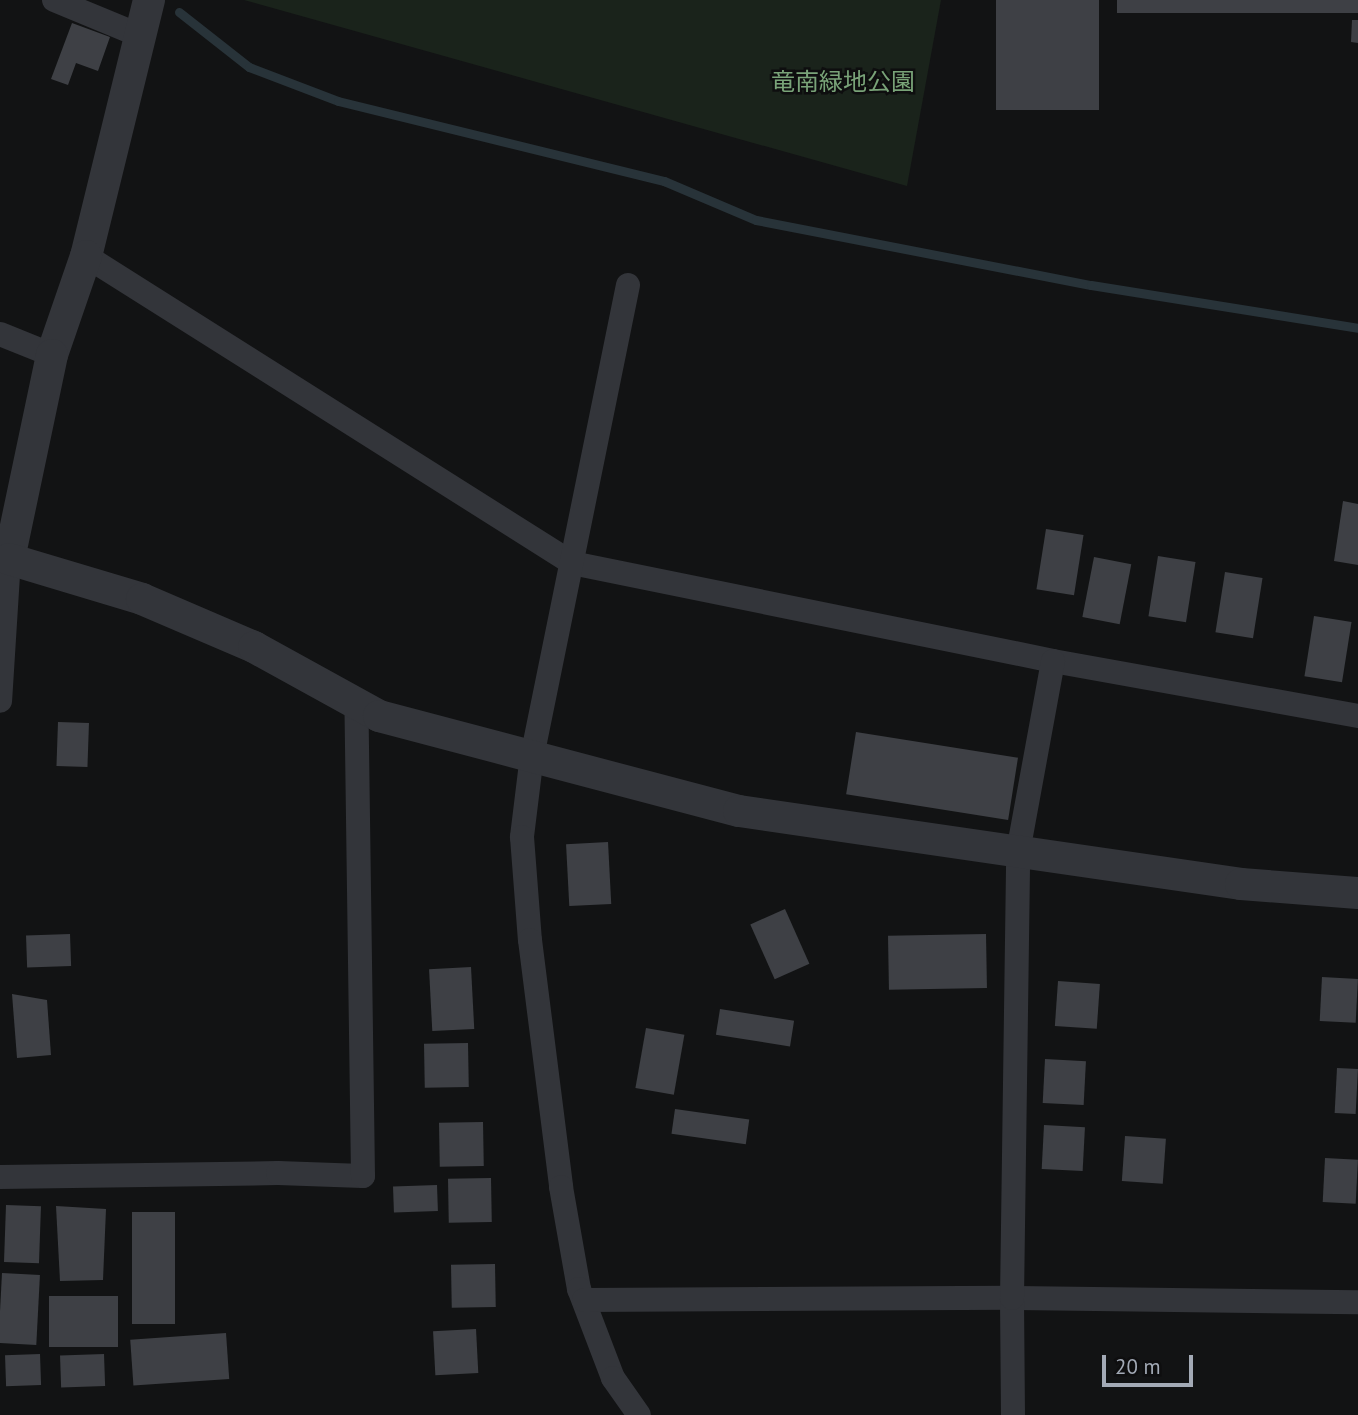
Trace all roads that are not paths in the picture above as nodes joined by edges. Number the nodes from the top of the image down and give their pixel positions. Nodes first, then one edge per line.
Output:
1 (54, 0) edge
2 (149, 0) edge
3 (139, 35) junction
4 (86, 256) junction
5 (628, 285) dead end
6 (0, 334) edge
7 (52, 355) junction
8 (4, 558) edge
9 (572, 563) junction
10 (1053, 661) junction
11 (0, 701) edge
12 (356, 703) junction
13 (1358, 716) edge
14 (532, 755) junction
15 (1018, 852) junction
16 (1358, 893) edge
17 (0, 1177) edge
18 (1012, 1298) junction
19 (584, 1300) junction
20 (1358, 1302) edge
21 (639, 1415) edge
22 (1013, 1415) edge

1 - 3 street
2 - 3 street
3 - 4 street
4 - 7 street
4 - 9 street
5 - 9 street
6 - 7 street
7 - 8 street
8 - 11 street
8 - 12 street
9 - 10 street
9 - 14 street
10 - 13 street
10 - 15 street
12 - 14 street
12 - 17 street
14 - 15 street
14 - 19 street
15 - 16 street
15 - 18 street
18 - 19 street
18 - 20 street
18 - 22 street
19 - 21 street

